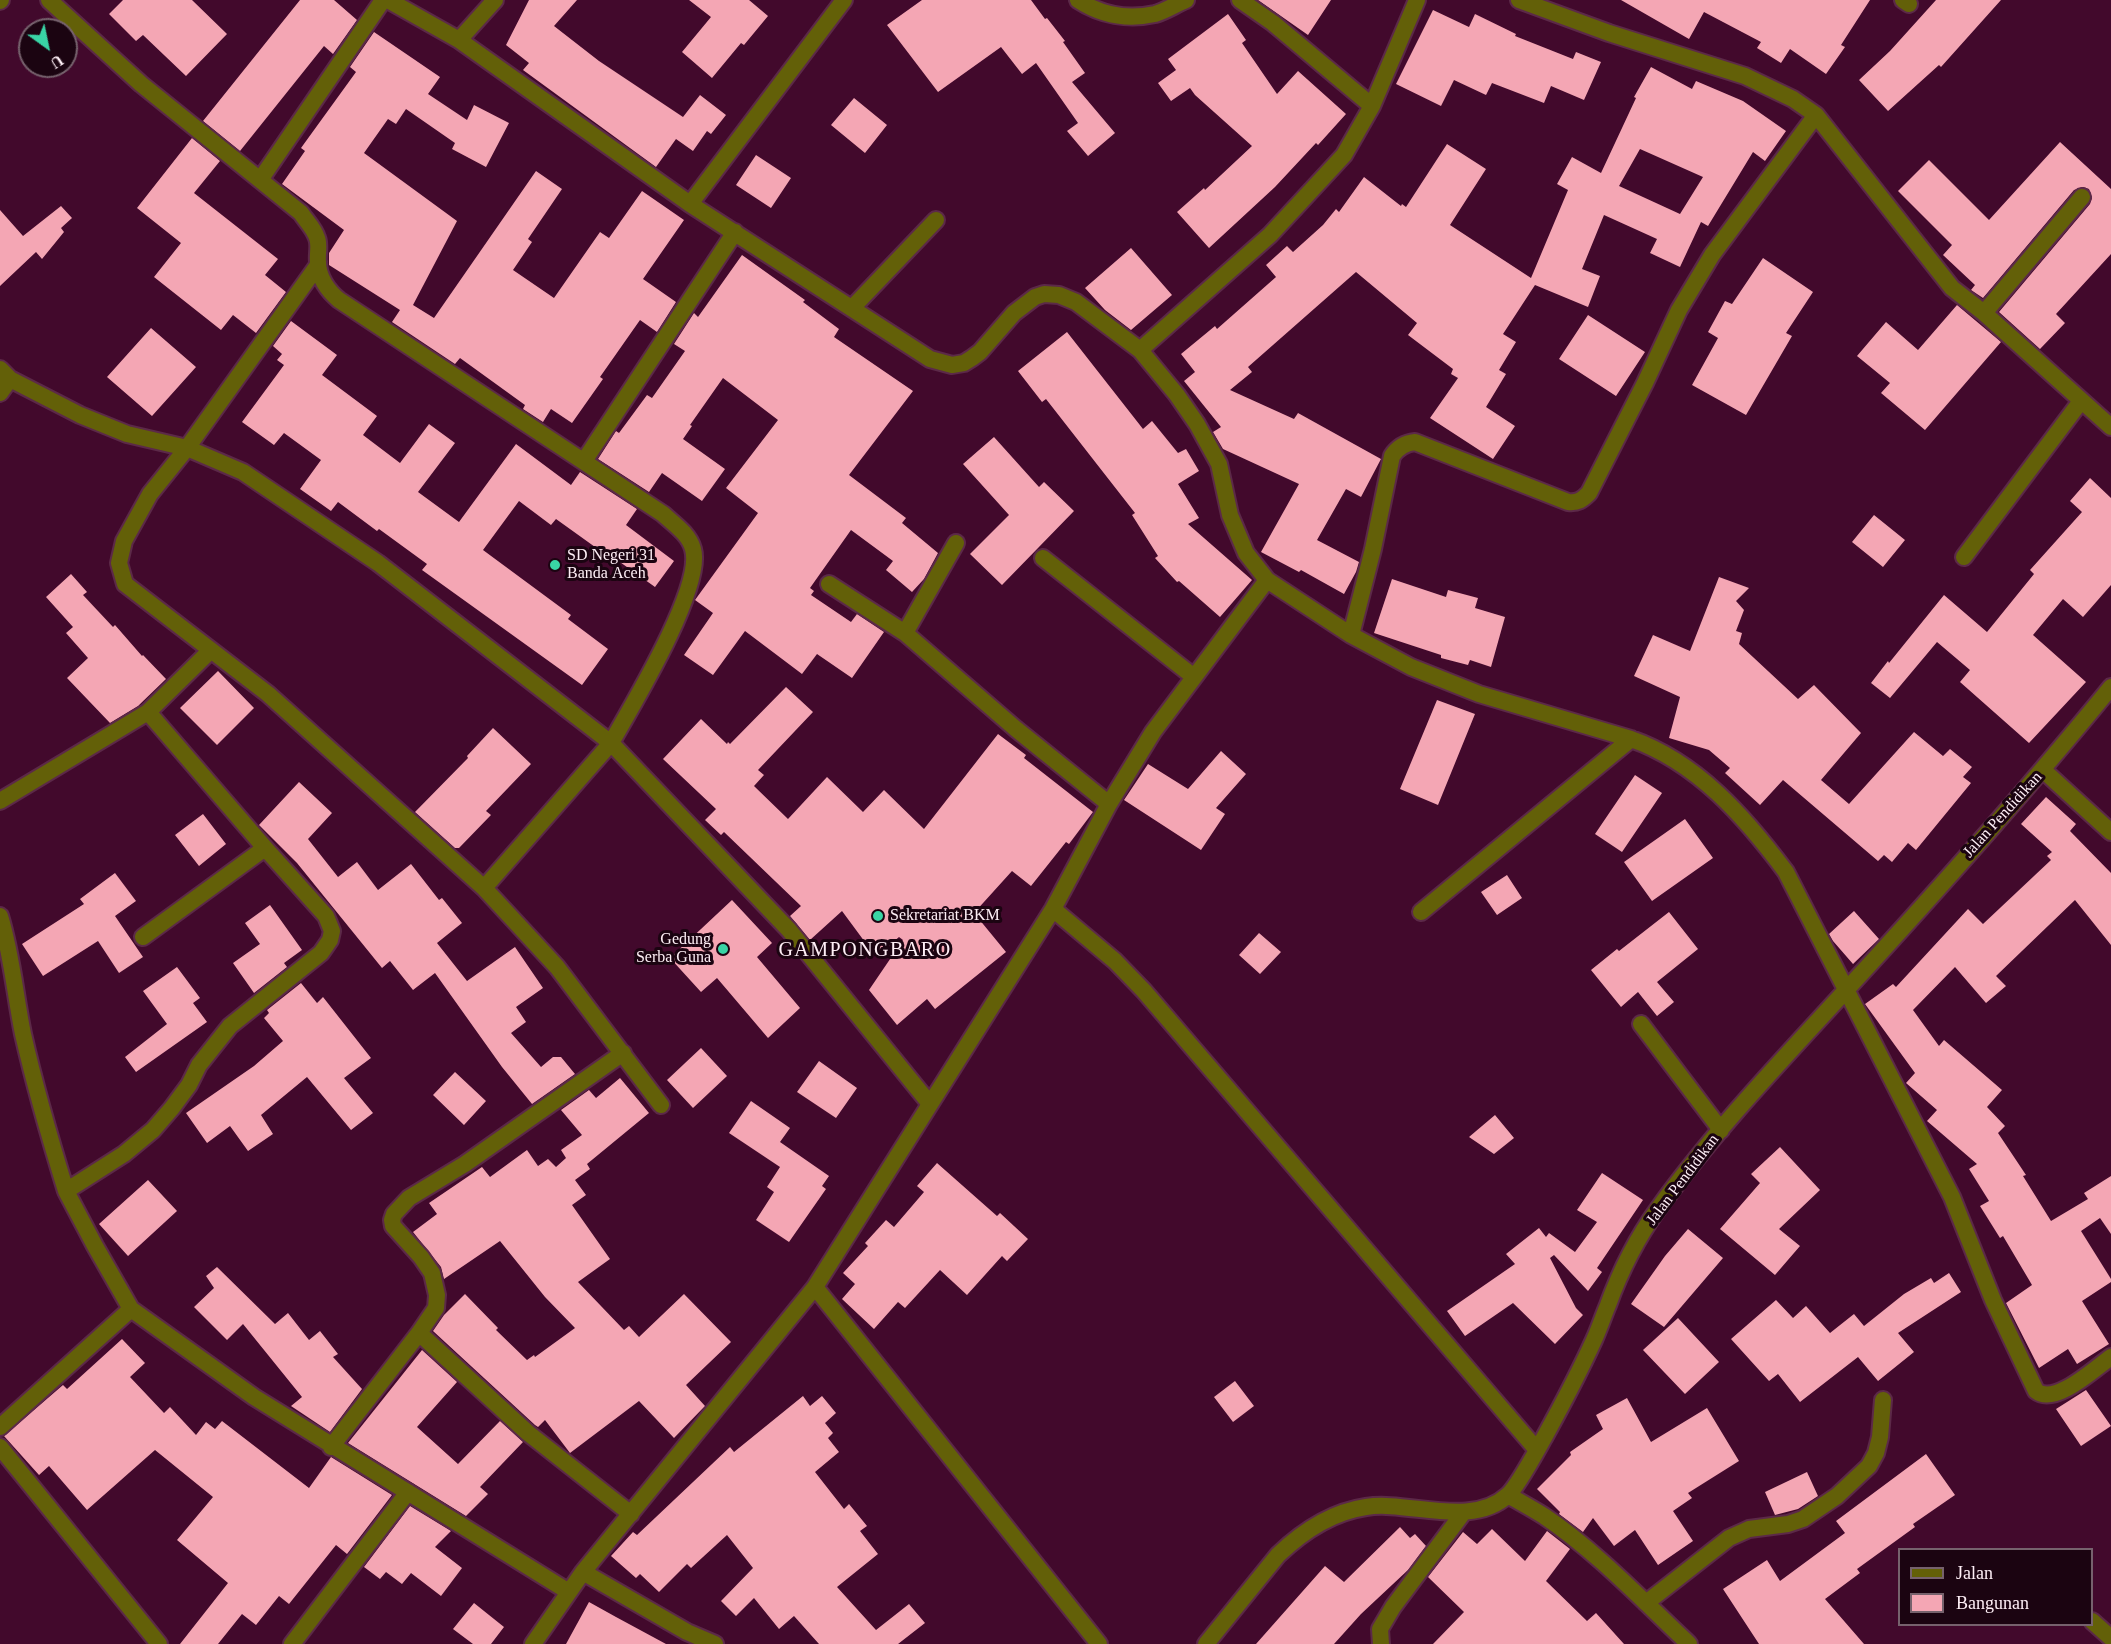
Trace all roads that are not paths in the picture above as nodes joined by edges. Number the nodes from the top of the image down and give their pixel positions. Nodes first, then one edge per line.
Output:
1 (49, 0) edge
2 (383, 0) edge
3 (388, 0) edge
4 (495, 0) edge
5 (844, 0) edge
6 (1078, 0) edge
7 (1186, 0) edge
8 (1240, 0) edge
9 (1417, 0) edge
10 (1519, 0) edge
11 (459, 40) junction
12 (1372, 106) junction
13 (1816, 114) junction
14 (260, 180) junction
15 (2082, 197) dead end
16 (690, 204) junction
17 (936, 220) dead end
18 (735, 232) junction
19 (318, 265) junction
20 (852, 308) junction
21 (1984, 313) junction
22 (1140, 350) junction
23 (5, 374) edge
24 (0, 393) edge
25 (2081, 401) junction
26 (2111, 428) edge
27 (187, 448) junction
28 (584, 461) junction
29 (956, 543) dead end
30 (1964, 557) dead end
31 (1043, 558) dead end
32 (1267, 580) junction
33 (829, 584) dead end
34 (905, 633) junction
35 (1351, 634) junction
36 (211, 650) junction
37 (1194, 676) junction
38 (2111, 687) edge
39 (148, 712) junction
40 (1631, 739) junction
41 (611, 742) junction
42 (2043, 770) junction
43 (0, 801) edge
44 (1109, 804) junction
45 (2111, 832) edge
46 (265, 848) junction
47 (484, 888) junction
48 (1053, 909) junction
49 (1421, 912) dead end
50 (0, 916) edge
51 (143, 937) dead end
52 (1845, 991) junction
53 (1641, 1023) dead end
54 (622, 1053) junction
55 (930, 1104) junction
56 (661, 1105) dead end
57 (1721, 1130) junction
58 (66, 1191) junction
59 (815, 1287) junction
60 (131, 1309) junction
61 (419, 1333) junction
62 (2111, 1357) edge
63 (1883, 1400) dead end
64 (0, 1426) edge
65 (331, 1446) junction
66 (0, 1448) edge
67 (1537, 1450) junction
68 (408, 1492) junction
69 (1508, 1495) junction
70 (1464, 1513) junction
71 (631, 1514) junction
72 (583, 1572) junction
73 (569, 1592) junction
74 (1646, 1603) junction
75 (2093, 1623) edge
76 (2111, 1638) edge
77 (159, 1644) edge
78 (292, 1644) edge
79 (533, 1644) edge
80 (715, 1644) edge
81 (1099, 1644) edge
82 (1206, 1644) edge
83 (1381, 1644) edge
84 (1689, 1644) edge

1 - 14 street
2 - 14 street
3 - 11 street
4 - 11 street
5 - 16 street
6 - 7 street
8 - 12 street
9 - 12 street
10 - 13 street
11 - 16 street
12 - 22 street
13 - 21 street
13 - 35 street
14 - 19 street
15 - 21 street
16 - 18 street
17 - 20 street
18 - 20 street
18 - 28 street
19 - 27 street
19 - 28 street
20 - 22 street
21 - 25 street
22 - 32 street
23 - 24 street
23 - 27 street
25 - 26 street
25 - 30 street
27 - 36 street
27 - 41 street
28 - 41 street
29 - 34 street
31 - 37 street
32 - 35 street
32 - 37 street
33 - 34 street
34 - 44 street
35 - 40 street
36 - 39 street
36 - 47 street
37 - 44 street
38 - 42 street, Jalan Pendidikan
39 - 43 street
39 - 46 street
40 - 49 street
40 - 52 street
41 - 47 street
41 - 55 street
42 - 45 street
42 - 52 street, Jalan Pendidikan
44 - 48 street
46 - 51 street
46 - 58 street
47 - 54 street
48 - 55 street
48 - 67 street
50 - 58 street
52 - 57 street, Jalan Pendidikan
52 - 62 street
53 - 57 street
54 - 56 street
54 - 61 street
55 - 59 street
57 - 67 street, Jalan Pendidikan
58 - 60 street
59 - 71 street
59 - 81 street
60 - 64 street
60 - 65 street
61 - 65 street
61 - 71 street
63 - 74 street
65 - 68 street
66 - 77 street
67 - 69 street, Jalan Pendidikan
68 - 73 street
68 - 78 street
69 - 70 street
69 - 74 street
70 - 82 street
70 - 83 street
71 - 72 street
72 - 73 street
72 - 80 street
73 - 79 street
74 - 84 street
75 - 76 street

